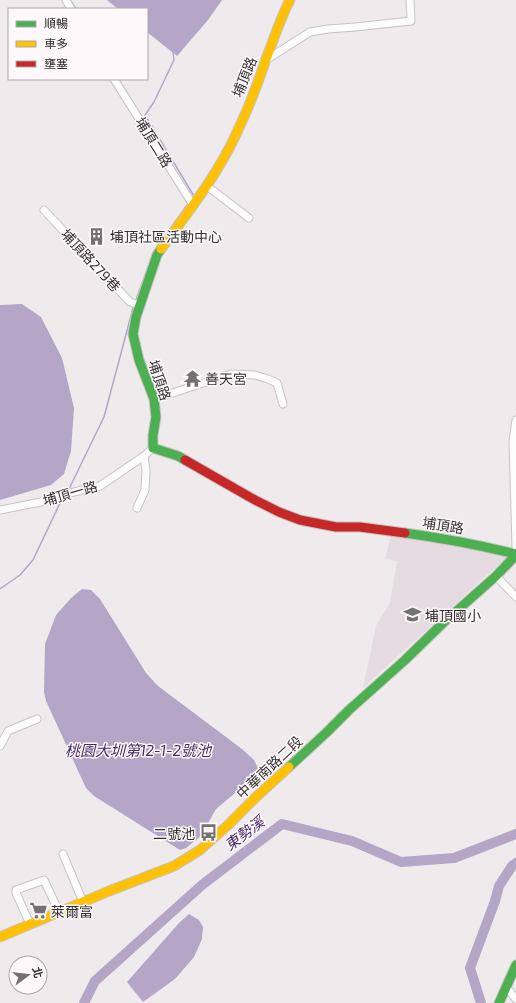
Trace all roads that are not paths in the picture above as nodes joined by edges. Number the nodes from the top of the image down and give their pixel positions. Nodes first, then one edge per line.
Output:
1 (290, 0) edge
2 (410, 0) edge
3 (266, 60) junction
4 (115, 80) edge
5 (207, 186) junction
6 (193, 205) junction
7 (44, 210) dead end
8 (249, 218) dead end
9 (140, 305) junction
10 (154, 399) junction
11 (283, 404) dead end
12 (516, 420) edge
13 (153, 448) junction
14 (144, 456) junction
15 (137, 508) dead end
16 (0, 510) edge
17 (516, 547) edge
18 (516, 554) edge
19 (496, 576) junction
20 (516, 597) edge
21 (37, 719) dead end
22 (0, 746) edge
23 (63, 854) dead end
24 (83, 902) junction
25 (58, 912) junction
26 (30, 924) junction
27 (0, 937) edge
28 (516, 965) edge
29 (506, 987) junction
30 (516, 999) edge
31 (499, 1003) edge

1 - 3 street, 埔頂路
2 - 3 street
3 - 5 street, 埔頂路
4 - 6 street, 埔頂二路
5 - 6 street, 埔頂路
5 - 8 street
6 - 9 street, 埔頂路
7 - 9 street, 埔頂路279巷
9 - 10 street, 埔頂路
10 - 11 street
10 - 13 street, 埔頂路
12 - 17 street
13 - 14 street, 埔頂一路
13 - 18 street, 埔頂路
14 - 15 street
14 - 16 street, 埔頂一路
18 - 19 street, 中華南路二段
19 - 20 street
19 - 24 street, 中華南路二段
21 - 22 street
23 - 24 street
24 - 25 street, 中華南路二段
25 - 26 street, 中華南路二段
25 - 26 street
26 - 27 street, 中華南路二段
28 - 29 street
29 - 30 street
29 - 31 street

